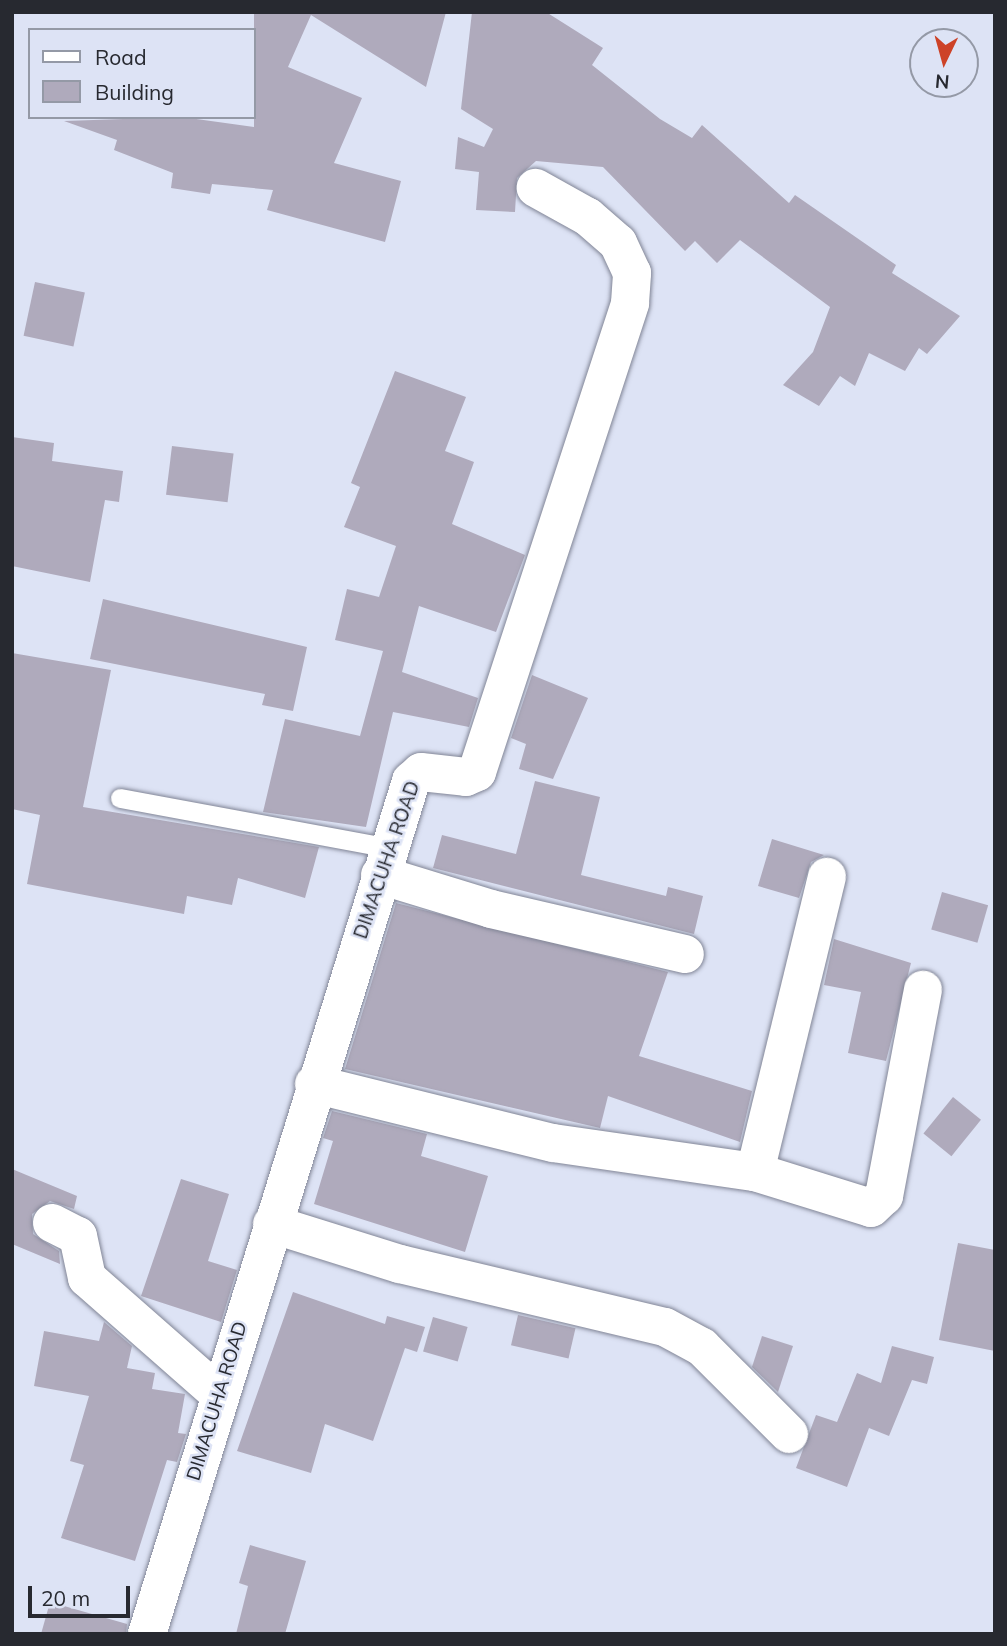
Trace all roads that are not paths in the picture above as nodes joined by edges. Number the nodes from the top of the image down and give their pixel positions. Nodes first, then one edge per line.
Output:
1 (536, 188) dead end
2 (120, 798) dead end
3 (385, 861) junction
4 (827, 877) dead end
5 (685, 954) dead end
6 (923, 990) dead end
7 (314, 1084) junction
8 (755, 1172) junction
9 (52, 1223) dead end
10 (272, 1224) junction
11 (219, 1394) junction
12 (789, 1434) dead end
13 (147, 1634) edge

1 - 3 street, DIMACUHA ROAD
2 - 3 lane
3 - 5 street
3 - 7 street, DIMACUHA ROAD
4 - 8 street
6 - 8 street
7 - 8 street
7 - 10 street, DIMACUHA ROAD
9 - 11 street
10 - 11 street, DIMACUHA ROAD
10 - 12 street
11 - 13 street, DIMACUHA ROAD

